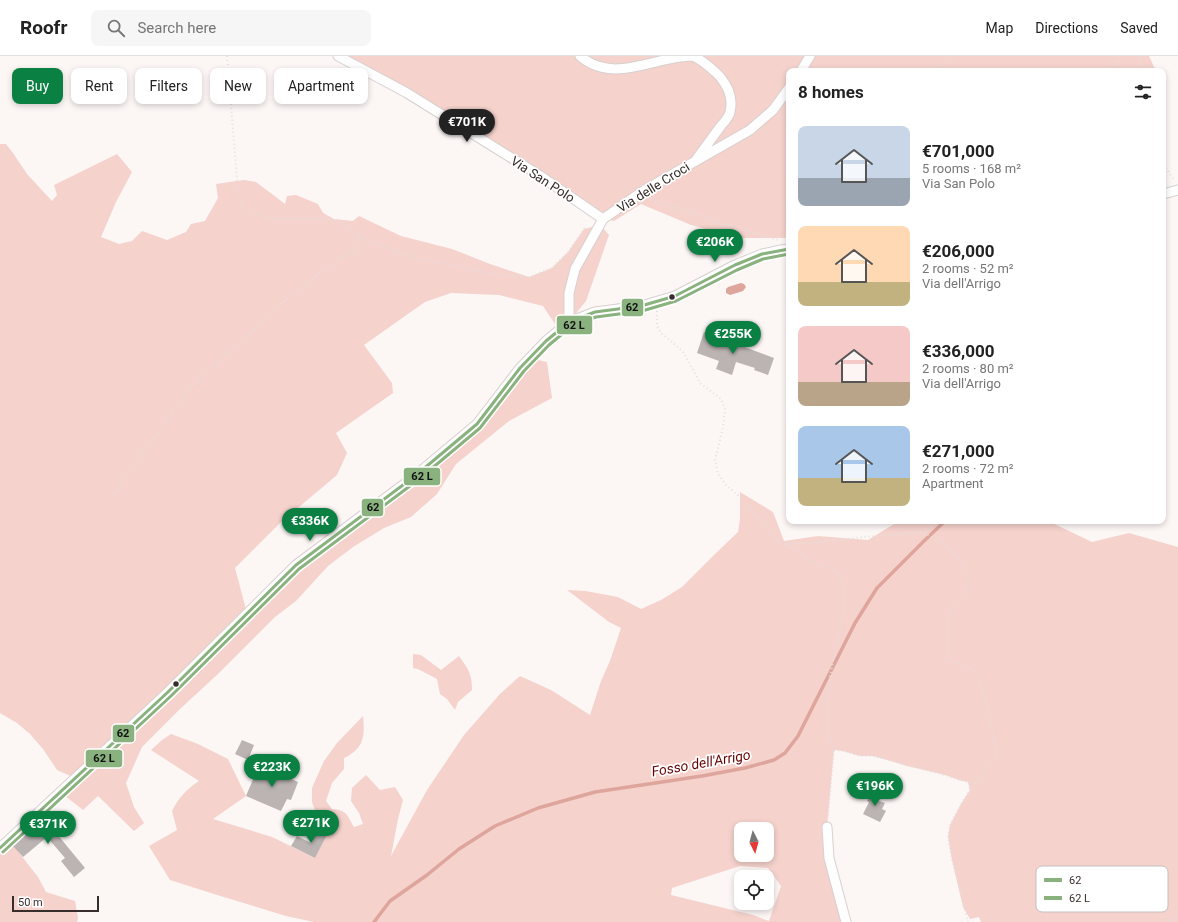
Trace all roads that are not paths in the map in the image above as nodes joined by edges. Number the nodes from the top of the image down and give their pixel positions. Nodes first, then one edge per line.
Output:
1 (338, 56) edge
2 (580, 56) edge
3 (810, 56) edge
4 (803, 68) edge
5 (786, 92) edge
6 (694, 162) junction
7 (1176, 186) edge
8 (1166, 192) edge
9 (602, 222) junction
10 (786, 250) edge
11 (569, 322) junction
12 (827, 827) road end
13 (0, 848) edge
14 (846, 922) edge

1 - 9 street, Via San Polo
2 - 6 street
3 - 4 street
5 - 6 street, Via delle Croci
6 - 9 street, Via delle Croci
7 - 8 street
9 - 11 street, Via delle Croci
10 - 11 street
11 - 13 street
12 - 14 street

